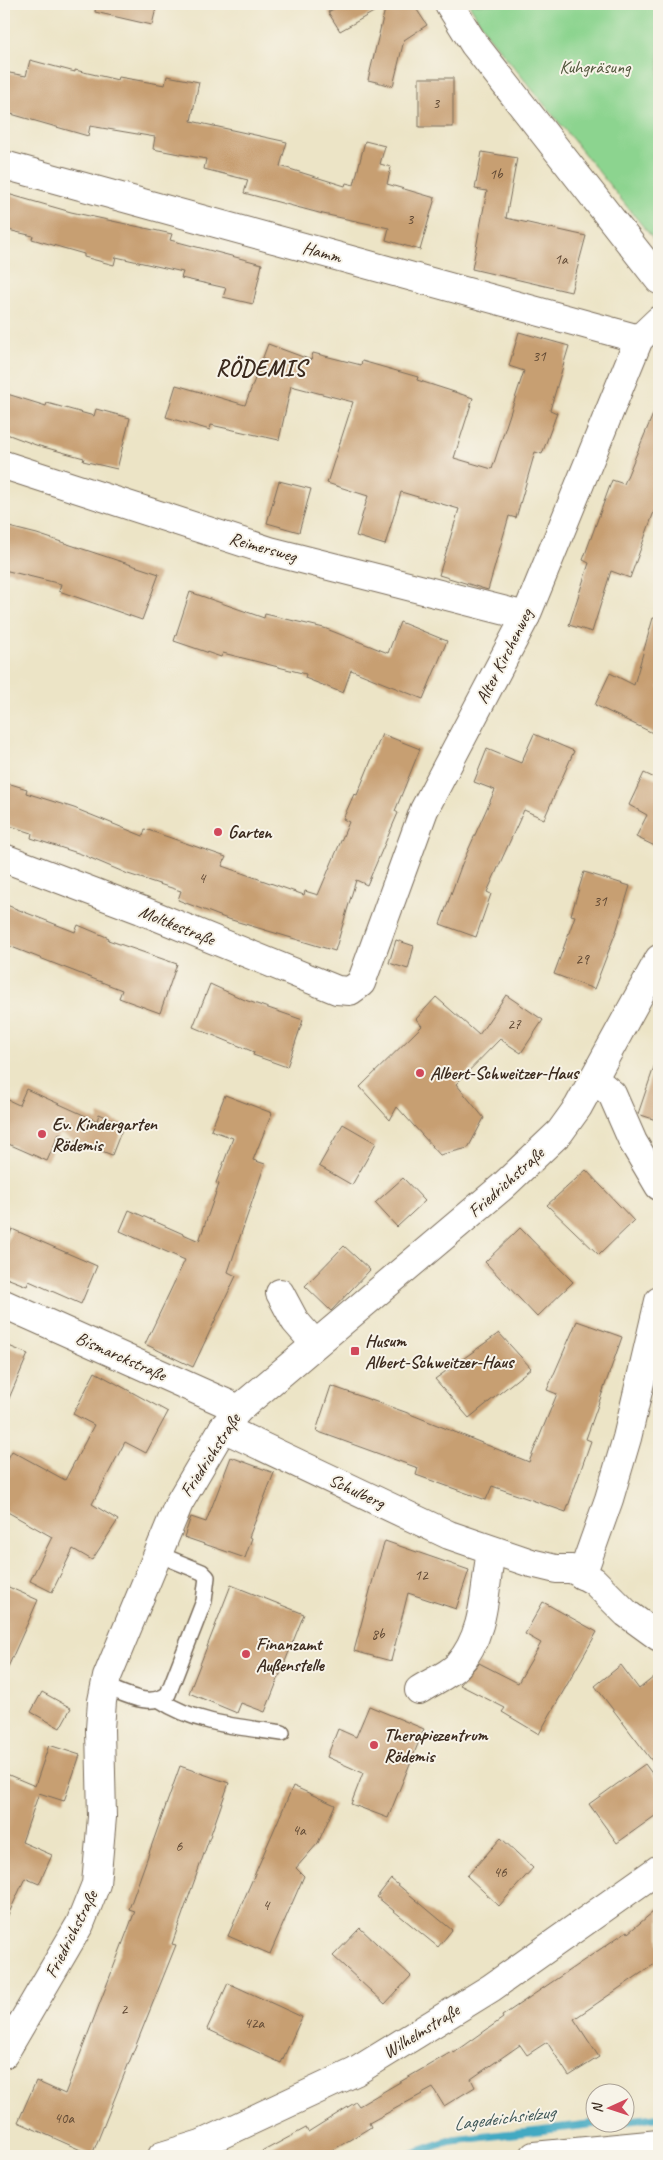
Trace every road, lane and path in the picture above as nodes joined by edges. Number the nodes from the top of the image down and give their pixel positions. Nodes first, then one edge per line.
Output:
1 (449, 4) edge
2 (4, 165) edge
3 (659, 280) edge
4 (659, 320) edge
5 (639, 339) junction
6 (4, 465) edge
7 (526, 616) junction
8 (4, 858) edge
9 (659, 959) edge
10 (350, 991) joint
11 (594, 1078) junction
12 (659, 1186) edge
13 (280, 1293) dead end
14 (659, 1301) edge
15 (4, 1304) edge
16 (315, 1344) junction
17 (231, 1419) junction
18 (491, 1551) junction
19 (158, 1554) junction
20 (582, 1575) junction
21 (659, 1637) edge
22 (104, 1686) junction
23 (419, 1690) dead end
24 (160, 1700) junction
25 (282, 1733) dead end
26 (659, 1869) edge
27 (14, 2017) edge
28 (4, 2054) edge
29 (659, 2144) edge
30 (162, 2156) edge
31 (534, 2156) edge

1 - 3 street
2 - 5 street, Hamm
4 - 5 street, Alter Kirchenweg
5 - 7 street, Alter Kirchenweg
6 - 7 street, Reimersweg
7 - 10 street, Alter Kirchenweg
8 - 10 street, Moltkestraße
9 - 11 street, Friedrichstraße
11 - 12 street
11 - 16 street, Friedrichstraße
13 - 16 street
14 - 20 street
15 - 17 street, Bismarckstraße
16 - 17 street, Friedrichstraße
17 - 18 street, Schulberg
17 - 19 street, Friedrichstraße
18 - 20 street, Schulberg
18 - 23 street
19 - 22 street, Friedrichstraße
19 - 24 lane
20 - 21 street, Schulberg
22 - 24 lane
22 - 27 street, Friedrichstraße
24 - 25 lane
26 - 30 street, Wilhelmstraße
27 - 28 street, Friedrichstraße
29 - 31 street

